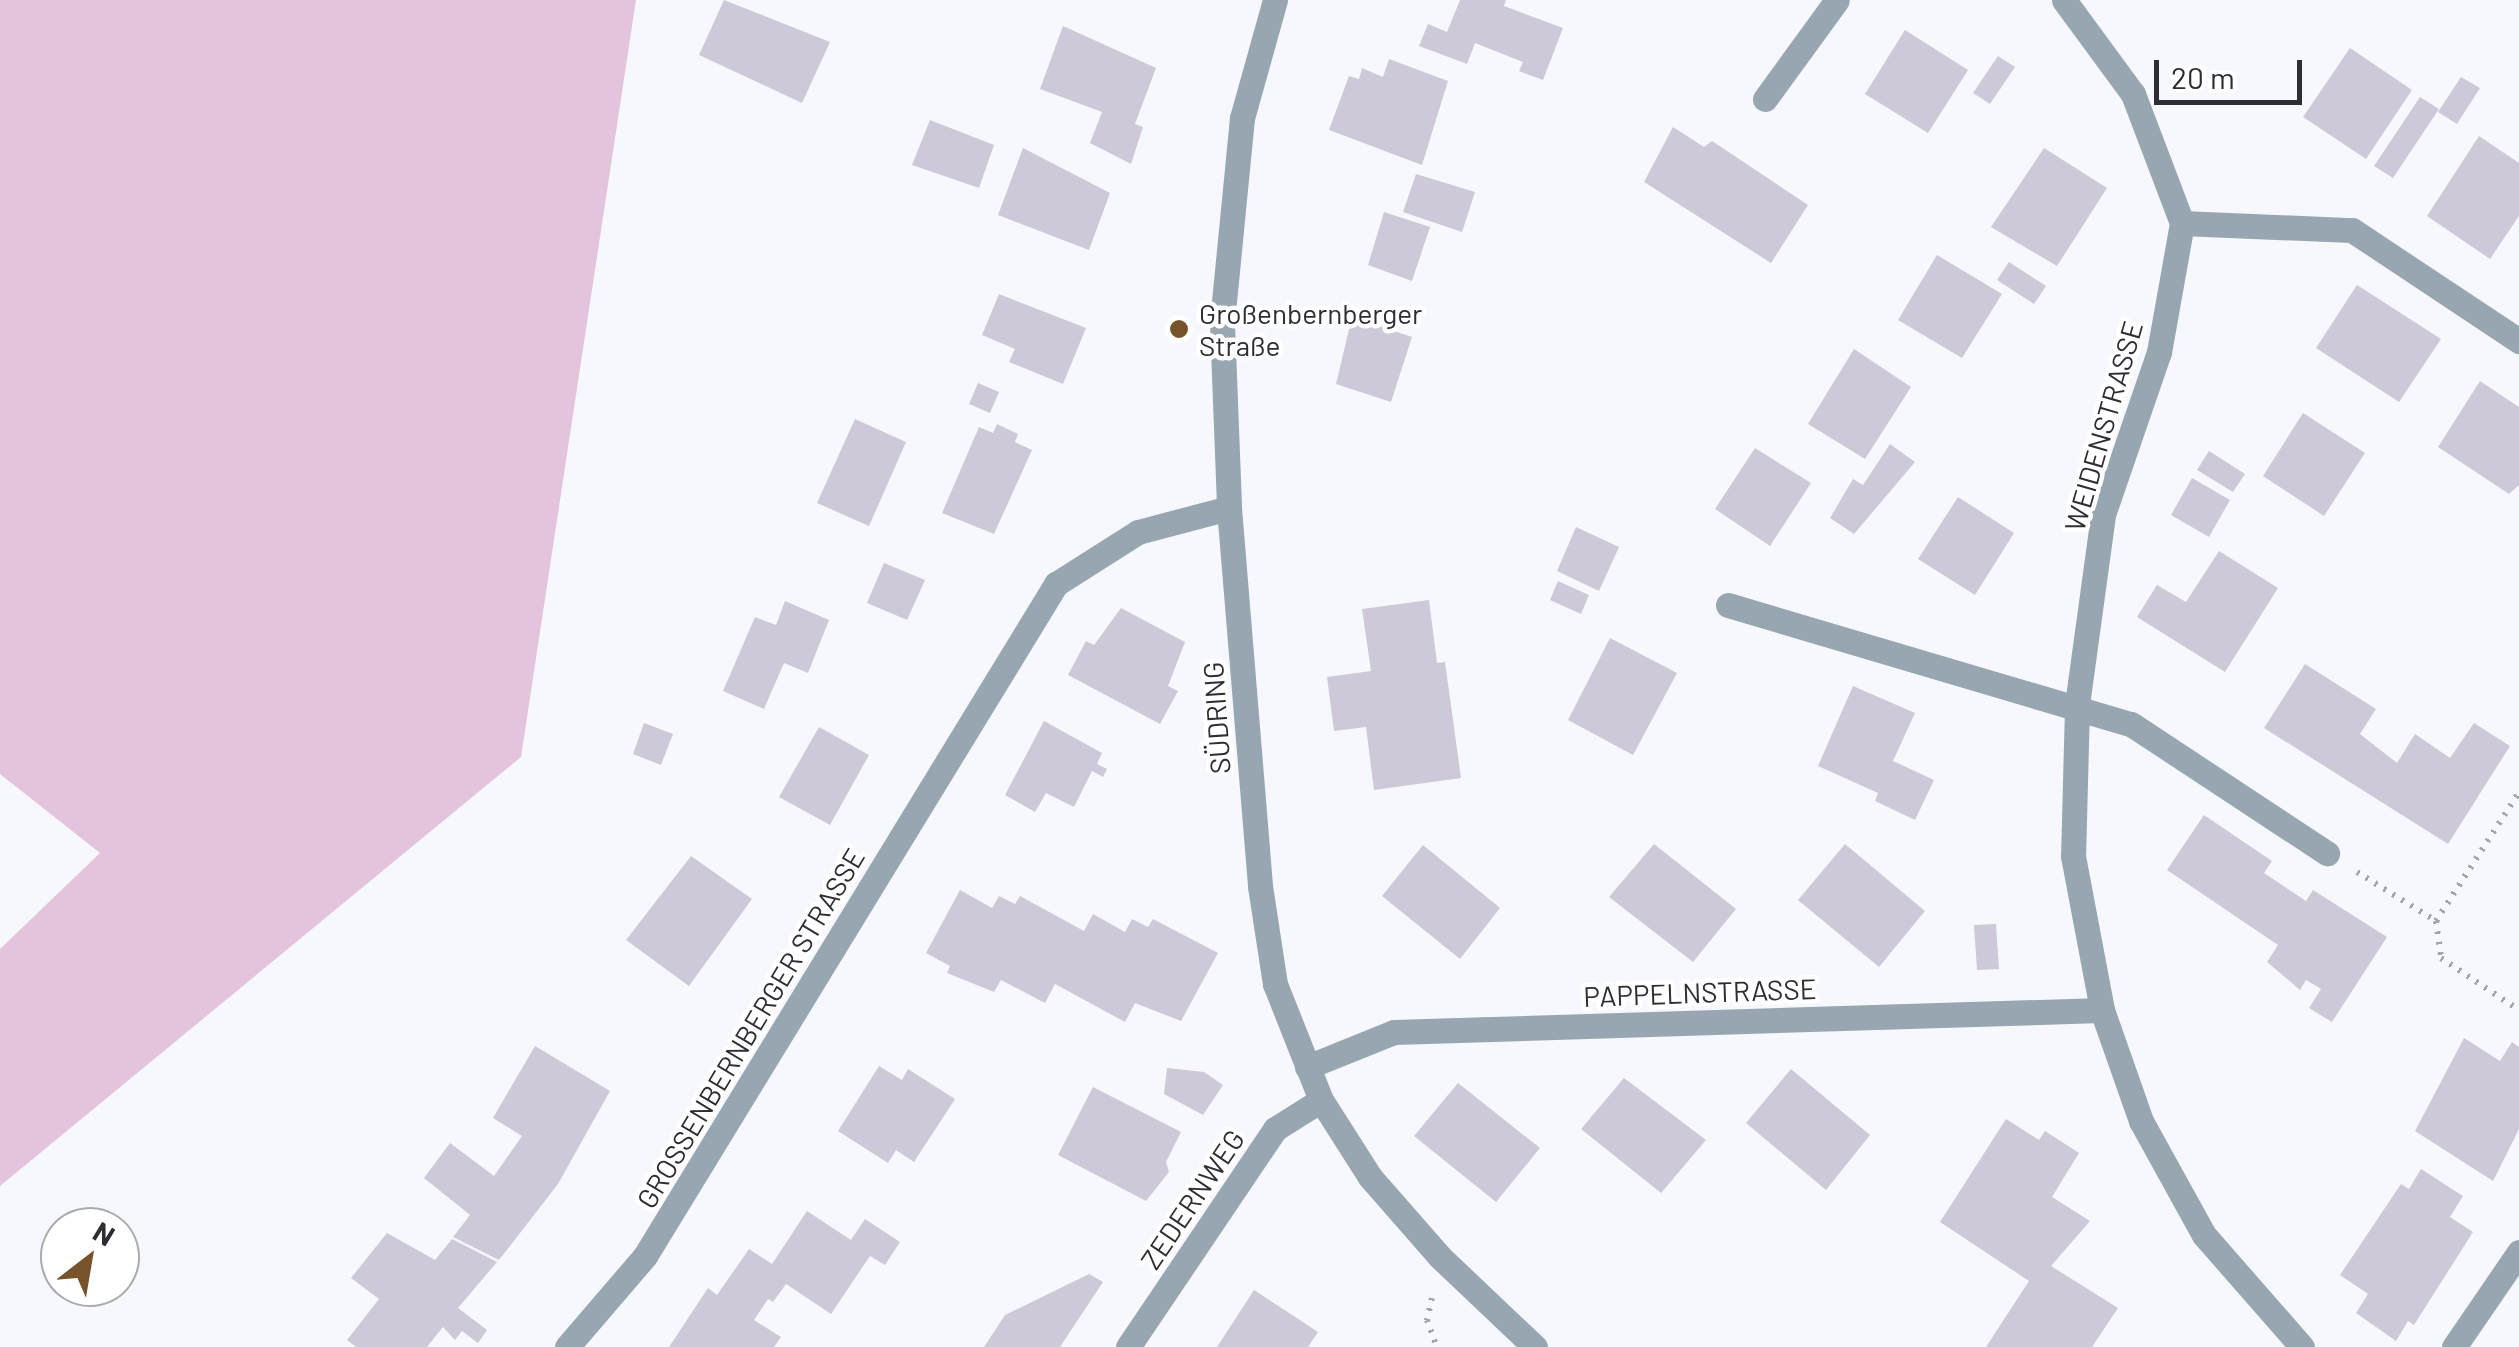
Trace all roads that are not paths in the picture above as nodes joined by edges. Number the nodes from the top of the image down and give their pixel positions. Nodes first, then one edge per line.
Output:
1 (1275, 0) edge
2 (1837, 0) edge
3 (2064, 0) edge
4 (1765, 99) dead end
5 (2182, 223) junction
6 (2519, 341) edge
7 (1229, 508) junction
8 (1728, 605) dead end
9 (2078, 706) junction
10 (2327, 853) road end
11 (2102, 1010) junction
12 (1307, 1067) junction
13 (1322, 1100) junction
14 (2519, 1252) edge
15 (566, 1347) edge
16 (1128, 1347) edge
17 (1534, 1347) edge
18 (2302, 1347) edge
19 (2454, 1347) edge

1 - 7 street, SÜDRING
2 - 4 street
3 - 5 street
5 - 6 street
5 - 9 street, WEIDENSTRASSE
7 - 12 street, SÜDRING
7 - 15 street, GROSSENBERNBERGER STRASSE
8 - 9 street
9 - 10 street
9 - 11 street, WEIDENSTRASSE
11 - 12 street, PAPPELNSTRASSE
11 - 18 street, WEIDENSTRASSE
12 - 13 street, SÜDRING
13 - 16 street, ZEDERNWEG
13 - 17 street, SÜDRING
14 - 19 street

